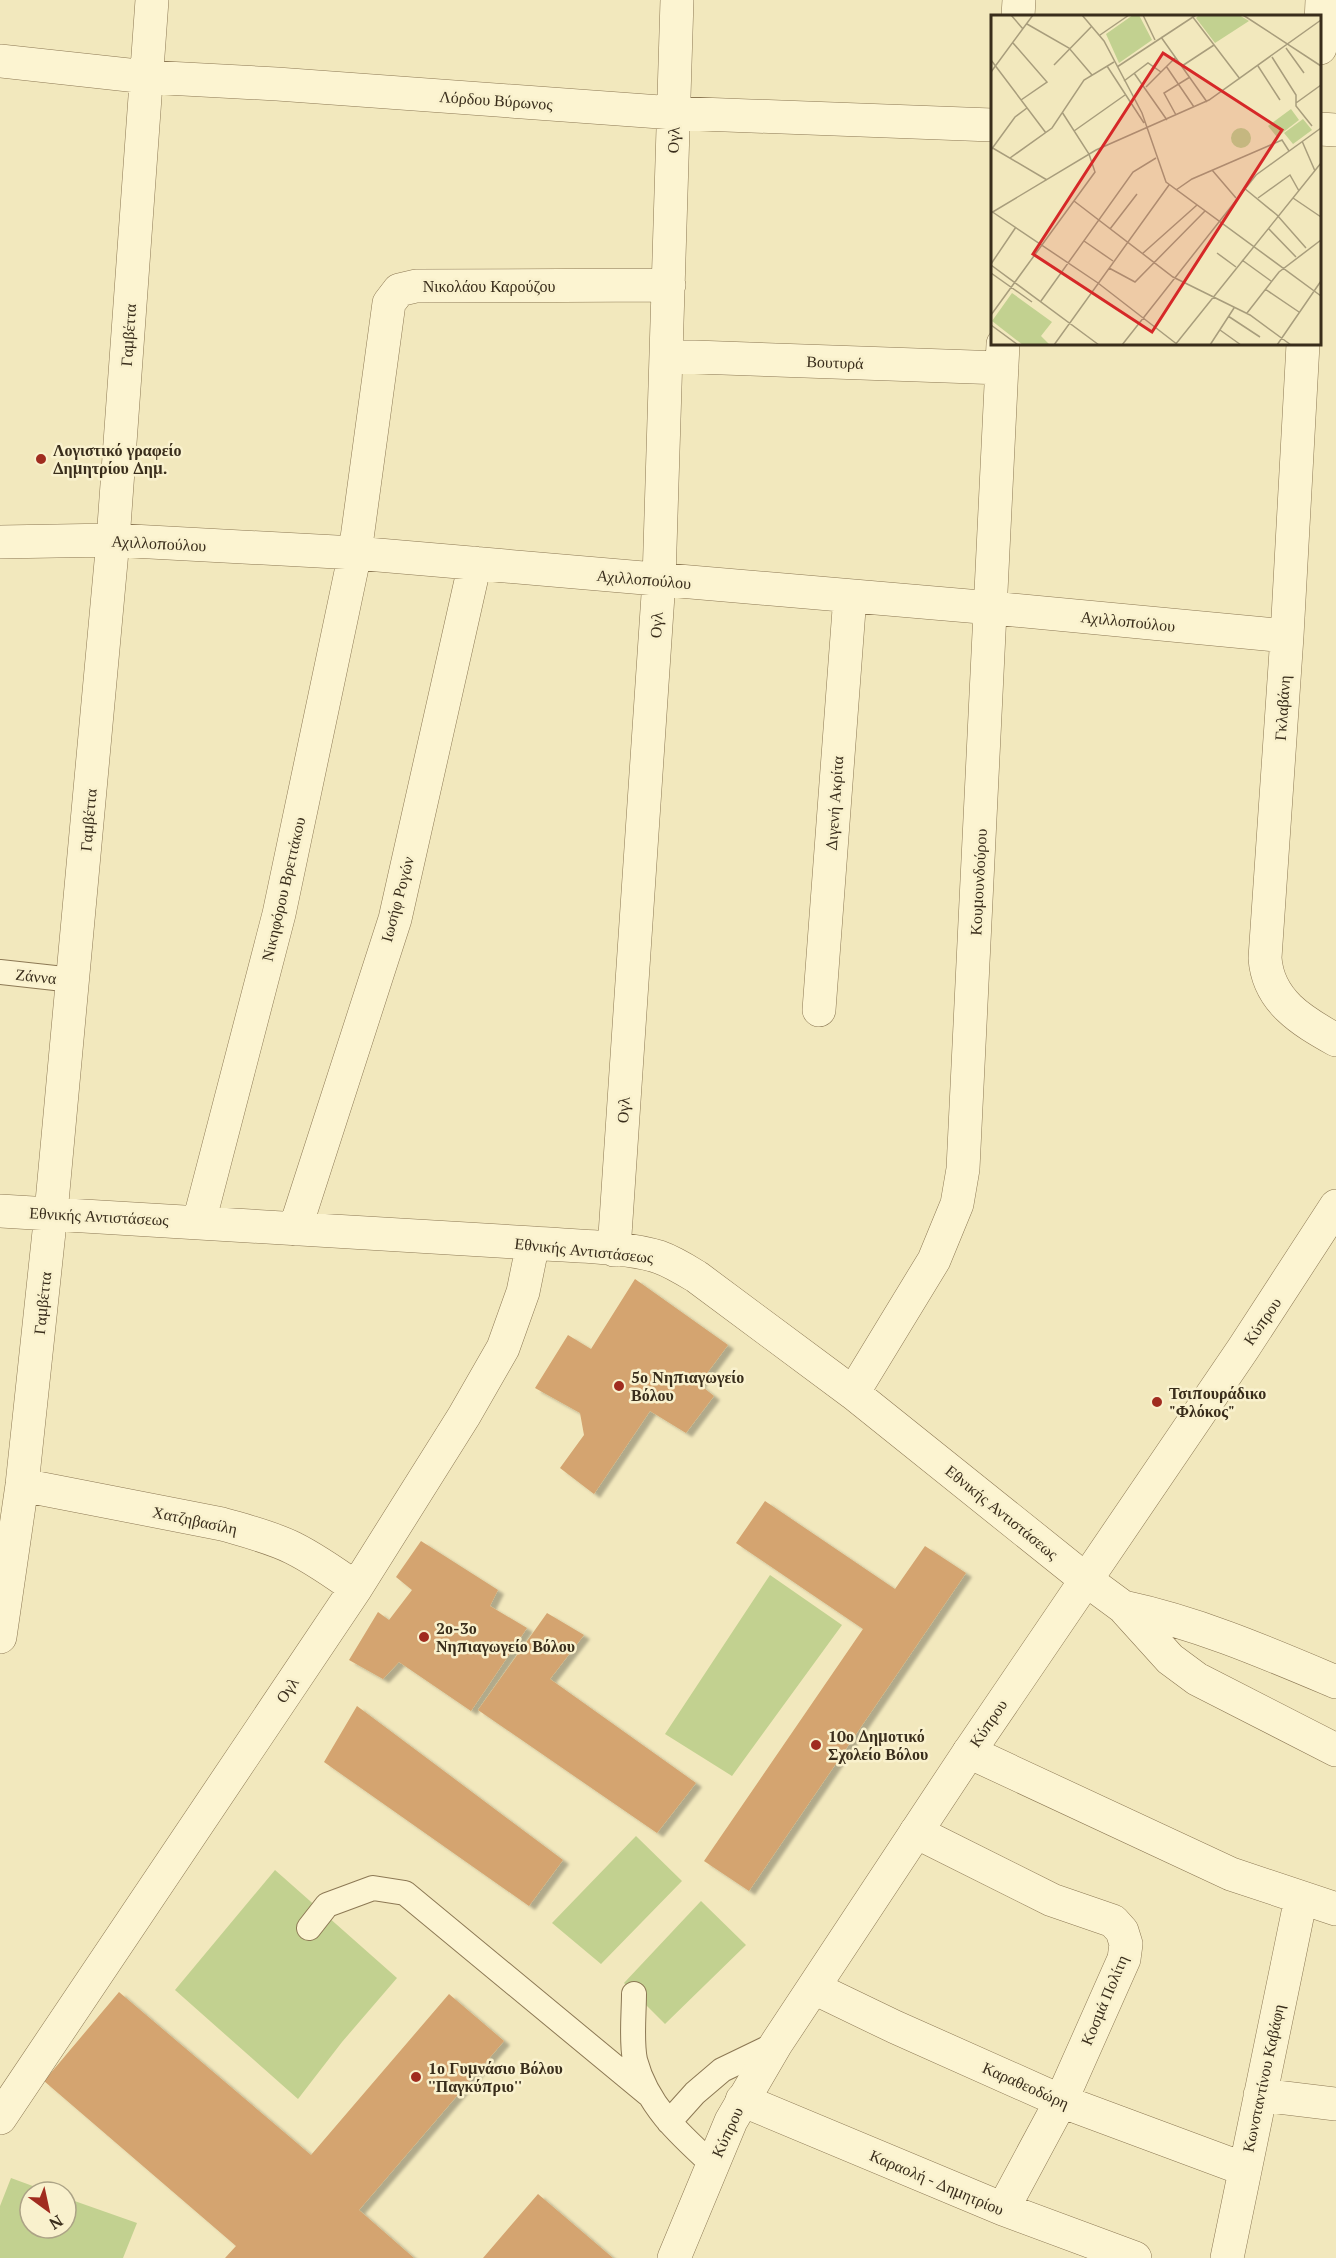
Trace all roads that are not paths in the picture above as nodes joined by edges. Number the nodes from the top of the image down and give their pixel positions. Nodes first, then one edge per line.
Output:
1 (152, 0) edge
2 (678, 0) edge
3 (1019, 0) edge
4 (1322, 0) edge
5 (1018, 15) edge
6 (1321, 24) edge
7 (0, 61) edge
8 (147, 77) junction
9 (674, 113) junction
10 (991, 125) edge
11 (1321, 129) edge
12 (1336, 130) edge
13 (669, 285) junction
14 (1304, 345) edge
15 (667, 356) junction
16 (1002, 356) edge
17 (114, 540) junction
18 (0, 542) edge
19 (355, 553) junction
20 (475, 563) junction
21 (659, 580) junction
22 (850, 596) junction
23 (992, 608) junction
24 (1287, 636) junction
25 (0, 972) edge
26 (73, 980) junction
27 (819, 1010) dead end
28 (1336, 1040) edge
29 (1336, 1206) edge
30 (0, 1211) edge
31 (51, 1213) junction
32 (199, 1222) junction
33 (295, 1229) junction
34 (533, 1243) junction
35 (614, 1250) junction
36 (853, 1393) junction
37 (22, 1485) junction
38 (1085, 1579) junction
39 (356, 1588) junction
40 (1123, 1607) junction
41 (1, 1616) edge
42 (1336, 1682) edge
43 (1336, 1750) edge
44 (969, 1752) junction
45 (916, 1832) junction
46 (1301, 1898) junction
47 (1336, 1909) edge
48 (309, 1928) dead end
49 (814, 1988) junction
50 (634, 1994) dead end
51 (776, 2044) junction
52 (648, 2094) junction
53 (1260, 2095) junction
54 (742, 2100) junction
55 (1061, 2101) junction
56 (1336, 2104) edge
57 (0, 2118) edge
58 (669, 2122) junction
59 (712, 2164) junction
60 (1244, 2169) junction
61 (1003, 2210) junction
62 (1124, 2256) edge
63 (674, 2258) edge
64 (1227, 2258) edge

1 - 8 street, Γαμβέττα
2 - 9 street, Ογλ
3 - 5 street
4 - 6 street
7 - 8 street, Λόρδου Βύρωνος
8 - 9 street, Λόρδου Βύρωνος
8 - 17 street, Γαμβέττα
9 - 10 street, Λόρδου Βύρωνος
9 - 13 street, Ογλ
11 - 12 street
13 - 15 street, Ογλ
13 - 19 street, Νικολάου Καρούζου
14 - 24 street, Γκλαβάνη
15 - 16 street, Βουτυρά
15 - 21 street, Ογλ
16 - 23 street, Κουμουνδούρου
17 - 18 street, Αχιλλοπούλου
17 - 19 street, Αχιλλοπούλου
17 - 26 street, Γαμβέττα
19 - 20 street, Αχιλλοπούλου
19 - 32 street, Νικηφόρου Βρεττάκου
20 - 21 street, Αχιλλοπούλου
20 - 33 street, Ιωσήφ Ρογών
21 - 22 street, Αχιλλοπούλου
21 - 35 street, Ογλ
22 - 23 street, Αχιλλοπούλου
22 - 27 street, Διγενή Ακρίτα
23 - 24 street, Αχιλλοπούλου
23 - 36 street, Κουμουνδούρου
24 - 28 street, Γκλαβάνη
25 - 26 lane, Ζάννα
26 - 31 street, Γαμβέττα
29 - 38 street, Κύπρου
30 - 31 street, Εθνικής Αντιστάσεως
31 - 32 street, Εθνικής Αντιστάσεως
31 - 37 street, Γαμβέττα
32 - 33 street, Εθνικής Αντιστάσεως
33 - 34 street, Εθνικής Αντιστάσεως
34 - 35 street, Εθνικής Αντιστάσεως
34 - 39 street, Ογλ
35 - 36 street, Εθνικής Αντιστάσεως
36 - 38 street, Εθνικής Αντιστάσεως
37 - 39 street, Χατζηβασίλη
37 - 41 street, Γαμβέττα
38 - 40 street, Εθνικής Αντιστάσεως
38 - 44 street, Κύπρου
39 - 57 street, Ογλ
40 - 42 street, Εθνικής Αντιστάσεως
40 - 43 street, Εθνικής Αντιστάσεως
44 - 45 street, Κύπρου
44 - 46 street
45 - 49 street, Κύπρου
45 - 55 street, Κοσμά Πολίτη
46 - 47 street
46 - 53 street, Κωνσταντίνου Καβάφη
48 - 52 lane
49 - 51 street, Κύπρου
49 - 55 street, Καραθεοδώρη
50 - 52 lane
51 - 54 street, Κύπρου
51 - 58 lane
52 - 58 lane
53 - 56 street
53 - 60 street, Κωνσταντίνου Καβάφη
54 - 59 street, Κύπρου
54 - 61 street, Καραολή - Δημητρίου
55 - 60 street, Καραθεοδώρη
55 - 61 street, Κοσμά Πολίτη
58 - 59 lane
59 - 63 street, Κύπρου
60 - 64 street, Κωνσταντίνου Καβάφη
61 - 62 street, Καραολή - Δημητρίου

